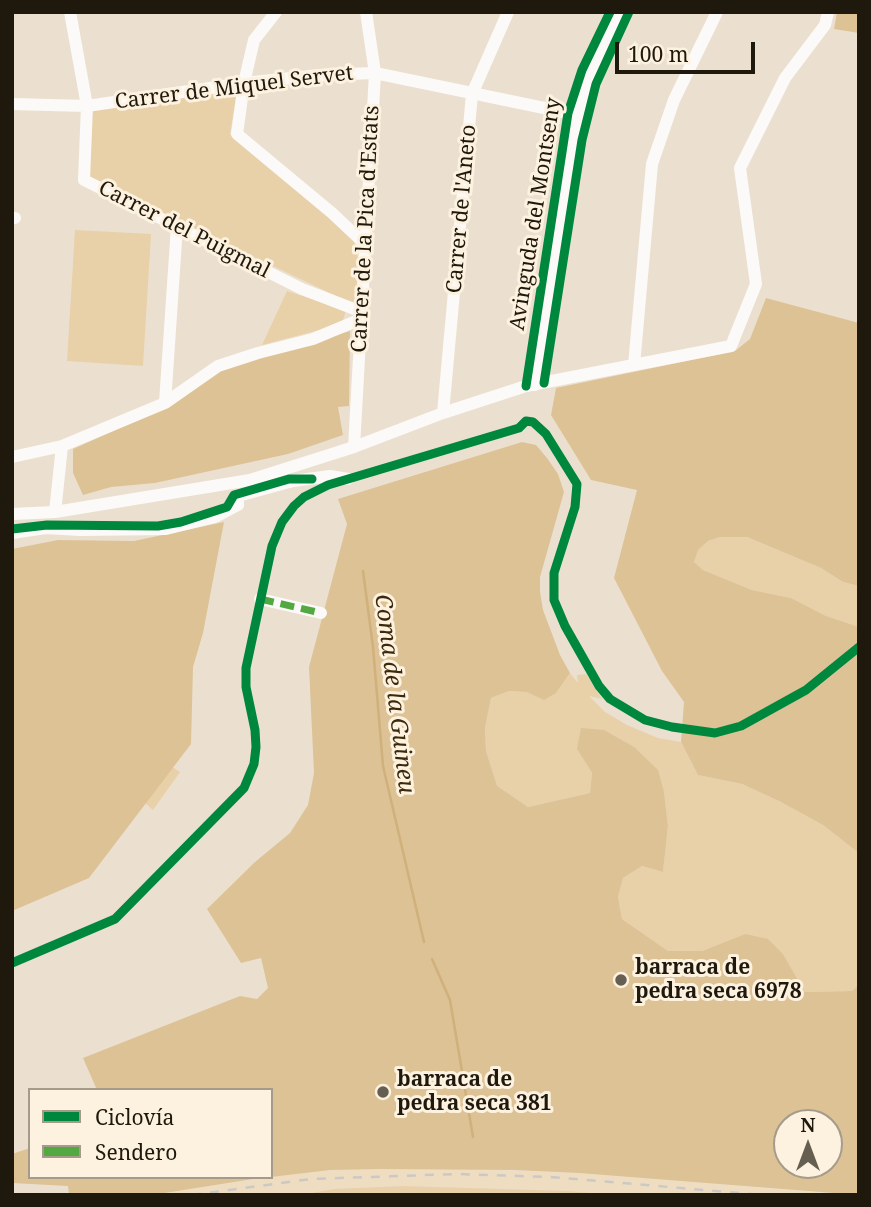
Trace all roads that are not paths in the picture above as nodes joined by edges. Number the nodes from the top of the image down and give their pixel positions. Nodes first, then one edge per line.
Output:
1 (70, 12) edge
2 (276, 12) edge
3 (366, 12) edge
4 (508, 12) edge
5 (620, 12) edge
6 (717, 12) edge
7 (828, 12) edge
8 (375, 73) junction
9 (244, 83) junction
10 (472, 94) junction
11 (12, 104) edge
12 (87, 106) junction
13 (578, 115) junction
14 (177, 226) junction
15 (366, 245) junction
16 (362, 315) junction
17 (634, 365) junction
18 (535, 384) junction
19 (165, 403) junction
20 (443, 413) junction
21 (62, 446) junction
22 (354, 447) junction
23 (12, 457) edge
24 (348, 479) dead end
25 (55, 512) junction
26 (12, 514) edge
27 (12, 533) edge
28 (260, 600) dead end
29 (321, 613) dead end

1 - 12 street, Carrer del Puigmal
2 - 9 street
3 - 8 street, Carrer de la Pica d'Estats
4 - 10 street, Carrer de l'Aneto
5 - 13 street, Avinguda del Montseny
6 - 17 street
7 - 17 street
8 - 9 street, Carrer de Miquel Servet
8 - 10 street, Carrer de Miquel Servet
8 - 15 street, Carrer de la Pica d'Estats
9 - 12 street, Carrer de Miquel Servet
9 - 15 street
10 - 13 street, Carrer de Miquel Servet
10 - 20 street, Carrer de l'Aneto
11 - 12 street, Carrer de Miquel Servet
12 - 14 street, Carrer del Puigmal
13 - 18 street, Avinguda del Montseny
14 - 16 street, Carrer del Puigmal
14 - 19 street
15 - 16 street, Carrer de la Pica d'Estats
16 - 19 street
16 - 22 street, Carrer de la Pica d'Estats
17 - 18 street
18 - 20 street
19 - 21 street
20 - 22 street
21 - 23 street
21 - 25 street
22 - 25 street
24 - 27 street
25 - 26 street
28 - 29 street

